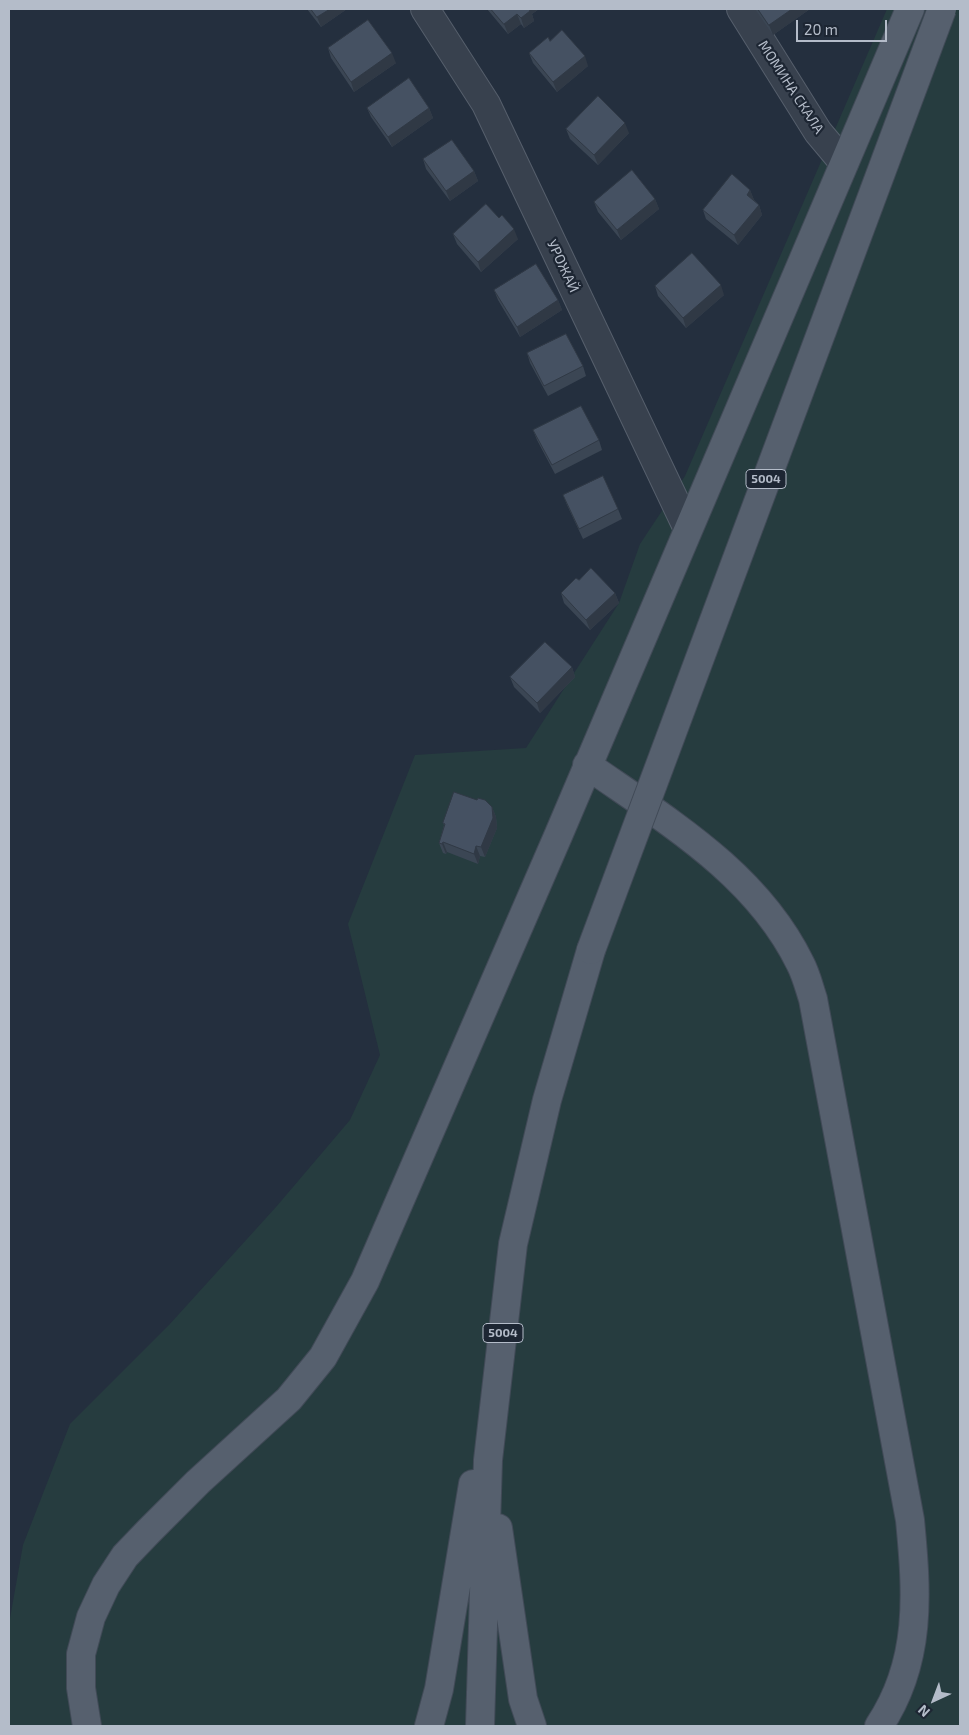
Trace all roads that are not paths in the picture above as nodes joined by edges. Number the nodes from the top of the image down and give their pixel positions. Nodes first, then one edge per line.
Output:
1 (425, 9) edge
2 (741, 9) edge
3 (910, 9) edge
4 (942, 9) edge
5 (844, 164) junction
6 (688, 529) junction
7 (587, 765) junction
8 (513, 1244) junction
9 (488, 1460) junction
10 (87, 1726) edge
11 (429, 1726) edge
12 (480, 1726) edge
13 (532, 1726) edge
14 (879, 1726) edge

1 - 6 street, УРОЖАЙ
2 - 5 street, МОМИНА СКАЛА
3 - 5 main road
4 - 8 main road, 5004, bridge
5 - 6 main road
6 - 7 main road
7 - 10 main road
7 - 14 main road
8 - 9 main road, 5004
8 - 11 main road
9 - 12 main road, 5004
9 - 13 main road

